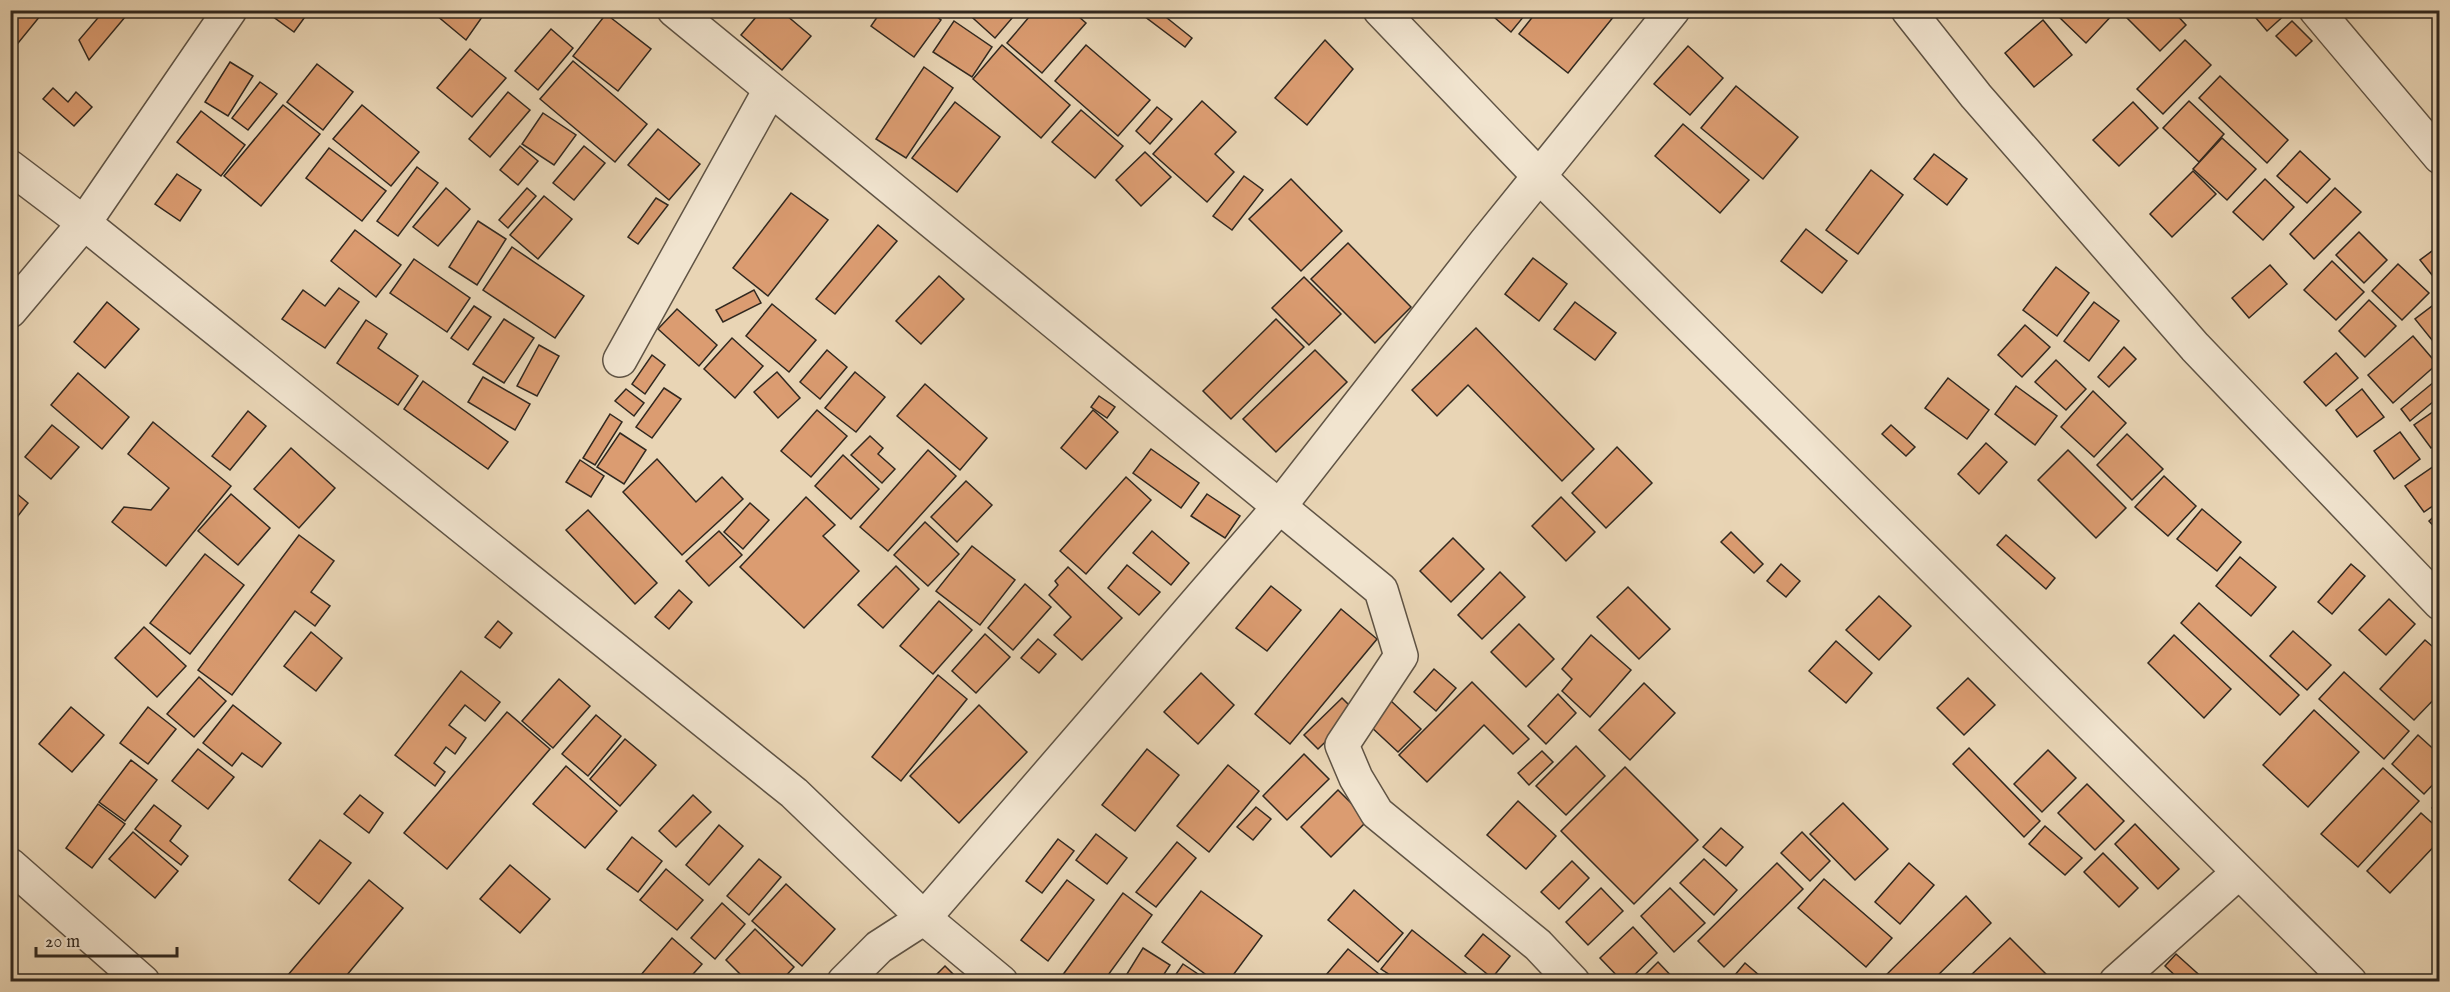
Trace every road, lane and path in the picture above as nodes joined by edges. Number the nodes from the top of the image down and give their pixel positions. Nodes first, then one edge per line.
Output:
1 (230, 10) edge
2 (674, 10) edge
3 (1380, 10) edge
4 (1673, 10) edge
5 (1908, 10) edge
6 (2316, 10) edge
7 (770, 90) junction
8 (2439, 157) edge
9 (10, 167) edge
10 (1539, 176) junction
11 (84, 223) junction
12 (10, 311) edge
13 (620, 360) dead end
14 (1280, 507) junction
15 (2439, 603) edge
16 (10, 865) edge
17 (2238, 873) junction
18 (924, 918) junction
19 (143, 981) edge
20 (844, 981) edge
21 (1001, 981) edge
22 (1573, 981) edge
23 (2115, 981) edge
24 (2350, 981) edge

1 - 11 street
2 - 7 street
3 - 10 street
4 - 10 street
5 - 15 street
6 - 8 street
7 - 13 street
7 - 14 street
9 - 11 street
10 - 14 street
10 - 17 street
11 - 12 street
11 - 18 street
14 - 18 street
14 - 22 street
16 - 19 street
17 - 23 street
17 - 24 street
18 - 20 street
18 - 21 street

